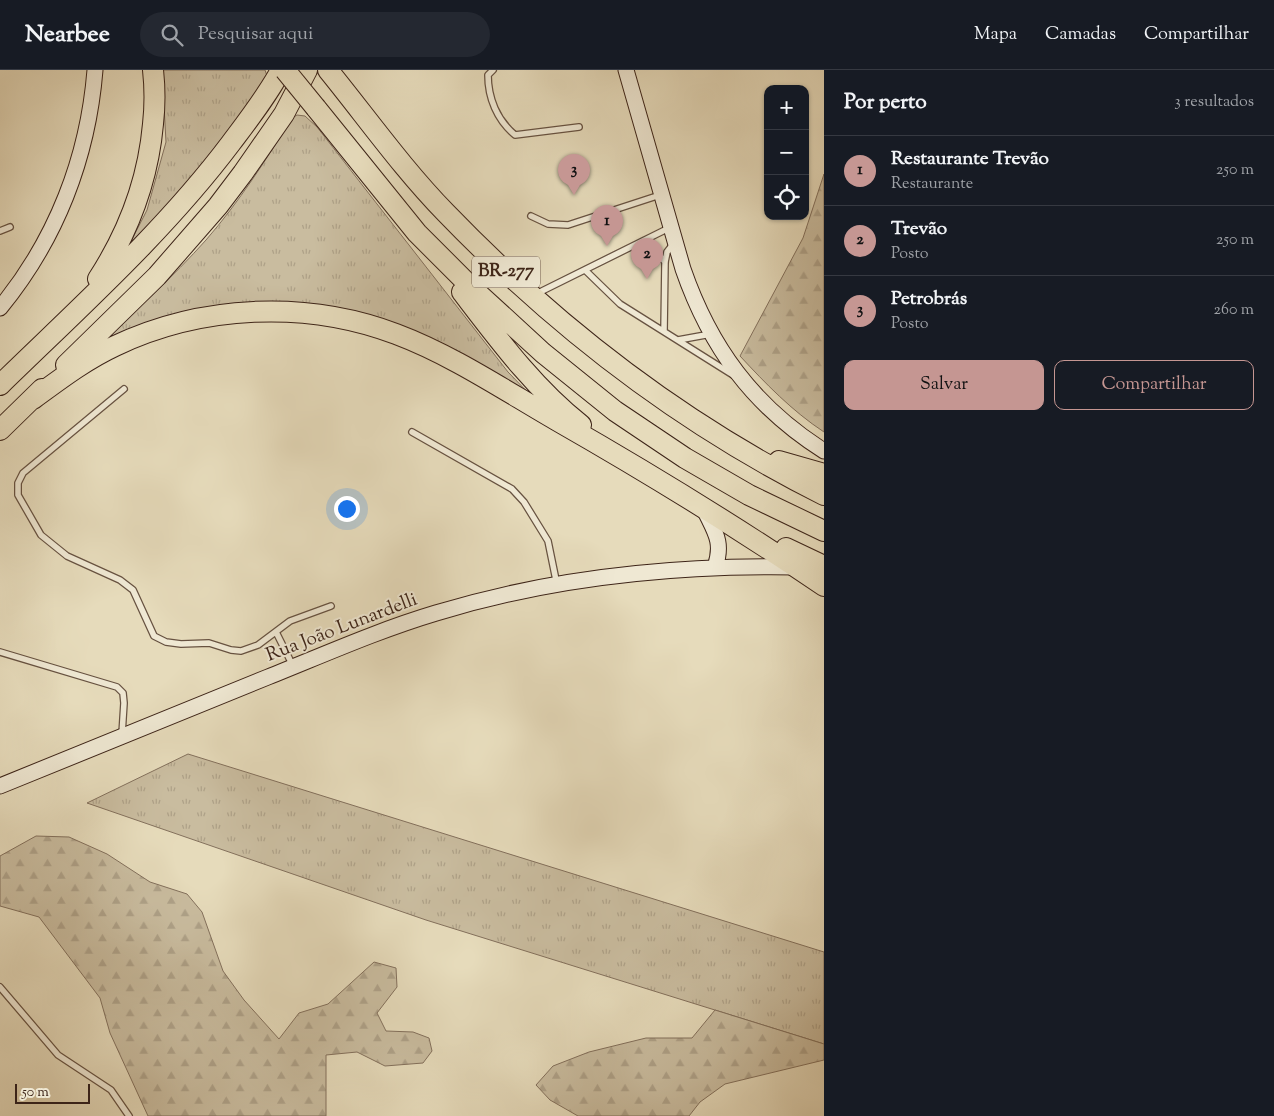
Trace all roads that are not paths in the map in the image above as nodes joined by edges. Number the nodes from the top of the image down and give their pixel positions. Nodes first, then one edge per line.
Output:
1 (95, 70) edge
2 (152, 70) edge
3 (280, 70) edge
4 (285, 70) edge
5 (307, 70) edge
6 (493, 70) edge
7 (626, 70) edge
8 (332, 75) edge
9 (579, 127) dead end
10 (662, 195) junction
11 (531, 216) dead end
12 (10, 227) dead end
13 (0, 231) edge
14 (417, 233) junction
15 (673, 235) junction
16 (646, 240) junction
17 (665, 262) junction
18 (585, 270) junction
19 (532, 296) junction
20 (0, 308) edge
21 (79, 309) junction
22 (664, 331) junction
23 (710, 334) junction
24 (678, 340) junction
25 (742, 380) junction
26 (0, 385) edge
27 (124, 389) dead end
28 (33, 399) junction
29 (706, 429) junction
30 (0, 430) edge
31 (412, 432) dead end
32 (824, 451) edge
33 (631, 463) junction
34 (824, 474) edge
35 (824, 494) edge
36 (703, 507) junction
37 (824, 531) edge
38 (824, 566) edge
39 (715, 567) junction
40 (796, 567) junction
41 (557, 586) junction
42 (824, 586) edge
43 (331, 606) dead end
44 (276, 632) junction
45 (0, 652) edge
46 (294, 667) junction
47 (122, 736) junction
48 (0, 786) edge
49 (0, 987) edge
50 (130, 1116) edge

1 - 20 street
2 - 21 highway
3 - 21 highway
4 - 14 highway, BR-277, bridge
5 - 28 highway
6 - 9 lane
7 - 10 street
8 - 19 highway, BR-277
10 - 11 lane
10 - 15 street
12 - 13 lane
14 - 33 highway
14 - 37 highway, BR-277
15 - 16 lane
15 - 17 lane
15 - 23 street
16 - 17 lane
16 - 18 lane
17 - 22 lane
18 - 19 lane
18 - 22 lane
19 - 29 highway, BR-277
21 - 26 highway
22 - 24 lane
23 - 24 lane
23 - 25 street
24 - 25 lane
25 - 32 street
27 - 44 lane
28 - 30 highway
28 - 33 highway
29 - 34 highway
29 - 35 highway, BR-277
31 - 41 lane
33 - 36 highway
36 - 38 highway
36 - 39 street
36 - 40 highway
39 - 40 street, Rua João Lunardelli
39 - 41 street, Rua João Lunardelli
40 - 42 highway
41 - 46 street, Rua João Lunardelli
43 - 44 lane
44 - 46 lane
45 - 47 lane
46 - 47 street, Rua João Lunardelli
47 - 48 street, Rua João Lunardelli
49 - 50 lane

